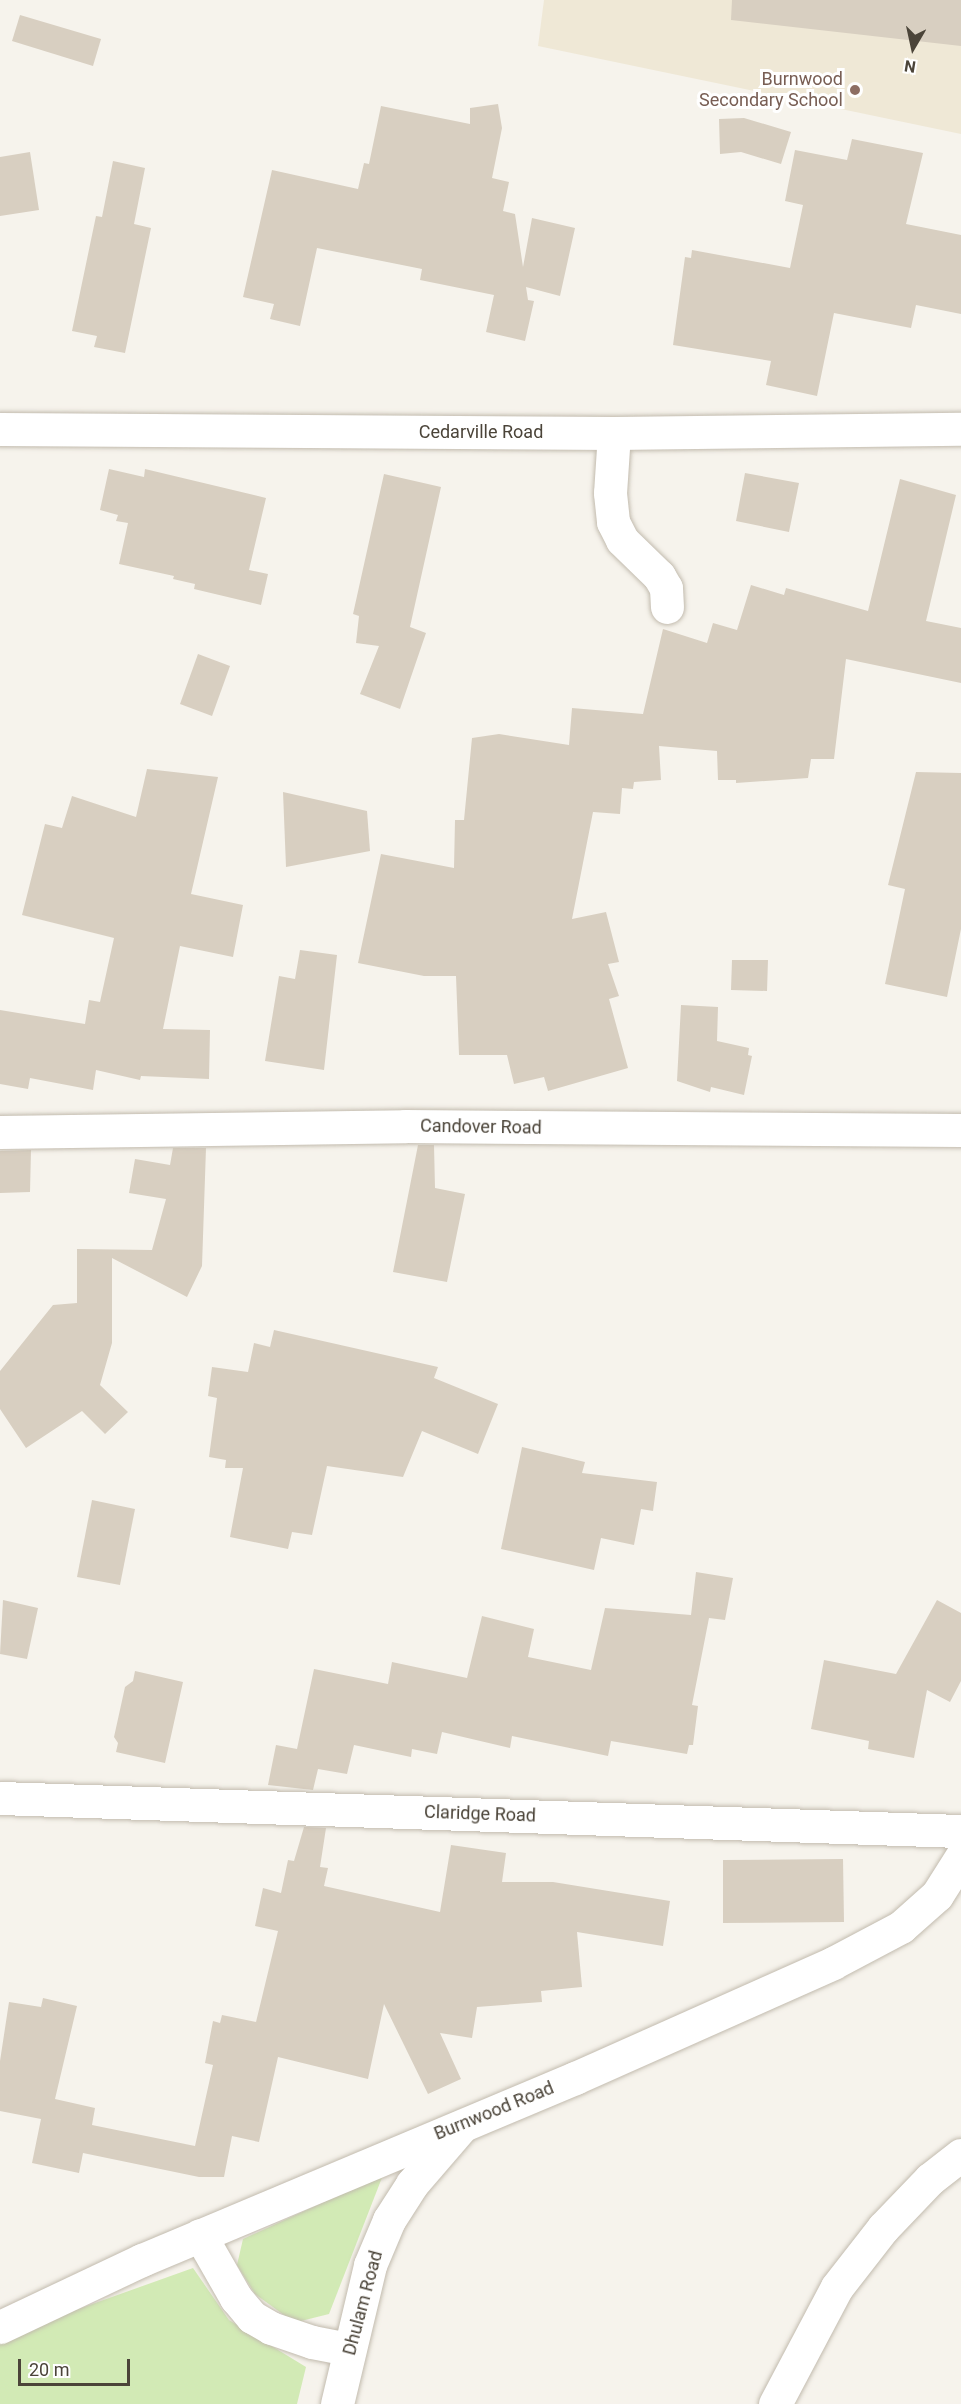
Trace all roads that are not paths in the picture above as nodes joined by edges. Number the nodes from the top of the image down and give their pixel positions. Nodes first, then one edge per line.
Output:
1 (0, 429) edge
2 (961, 429) edge
3 (614, 433) junction
4 (667, 607) dead end
5 (961, 1130) edge
6 (0, 1132) edge
7 (0, 1798) edge
8 (961, 1831) edge
9 (961, 1857) edge
10 (466, 2121) junction
11 (961, 2155) edge
12 (200, 2235) junction
13 (0, 2327) edge
14 (349, 2349) junction
15 (337, 2404) edge
16 (776, 2404) edge

1 - 3 street, Cedarville Road
2 - 3 street, Cedarville Road
3 - 4 street
5 - 6 street, Candover Road
7 - 8 street, Claridge Road
9 - 10 street, Burnwood Road
10 - 12 street, Burnwood Road
10 - 14 street, Dhulam Road
11 - 16 street
12 - 13 street, Burnwood Road
12 - 14 street
14 - 15 street, Dhulam Road

